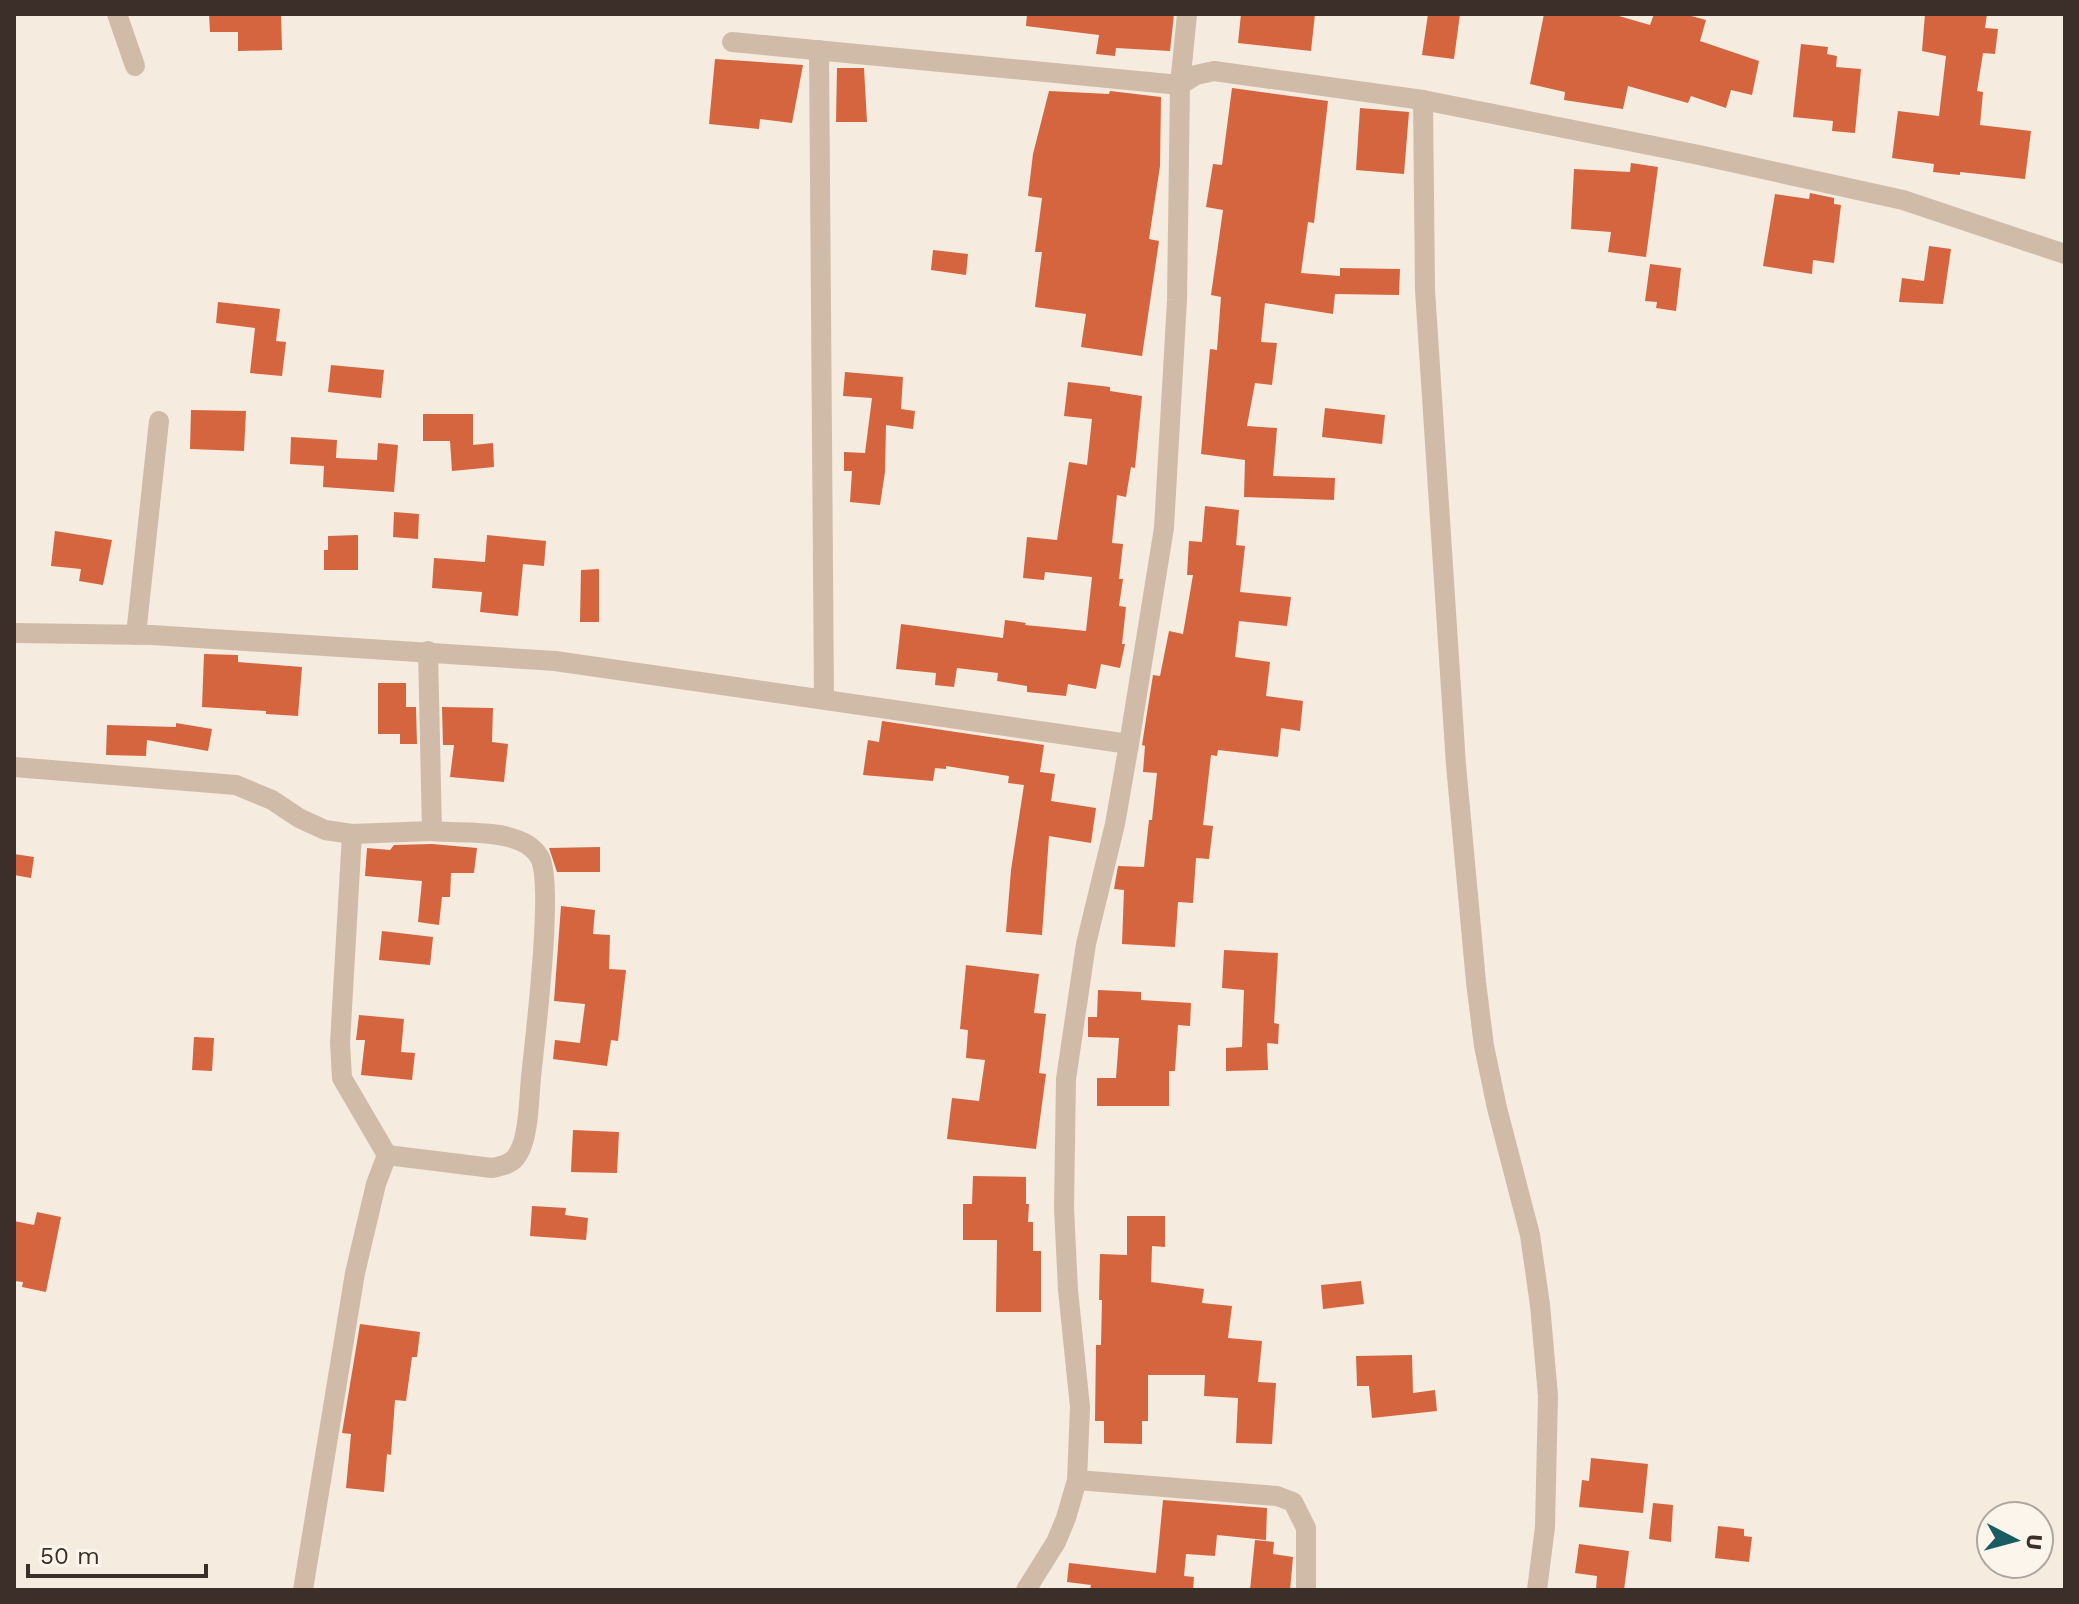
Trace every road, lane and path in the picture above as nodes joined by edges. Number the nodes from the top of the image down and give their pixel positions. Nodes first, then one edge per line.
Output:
1 (117, 14) edge
2 (1187, 14) edge
3 (732, 42) dead end
4 (819, 50) junction
5 (135, 66) dead end
6 (1180, 85) junction
7 (1423, 100) junction
8 (2065, 254) edge
9 (159, 421) dead end
10 (14, 633) edge
11 (136, 635) junction
12 (428, 651) junction
13 (824, 698) junction
14 (1129, 744) junction
15 (14, 767) edge
16 (432, 831) junction
17 (352, 834) junction
18 (387, 1155) junction
19 (1077, 1480) junction
20 (303, 1590) edge
21 (1026, 1590) edge
22 (1306, 1590) edge
23 (1537, 1590) edge

1 - 5 street
2 - 6 street
3 - 4 street
4 - 6 street
4 - 13 street
6 - 7 street
6 - 14 street
7 - 8 street
7 - 23 street
9 - 11 street
10 - 11 street
11 - 12 street
12 - 13 street
12 - 16 street
13 - 14 street
14 - 19 street
15 - 17 street
16 - 17 street
16 - 18 street
17 - 18 street
18 - 20 street
19 - 21 street
19 - 22 street

